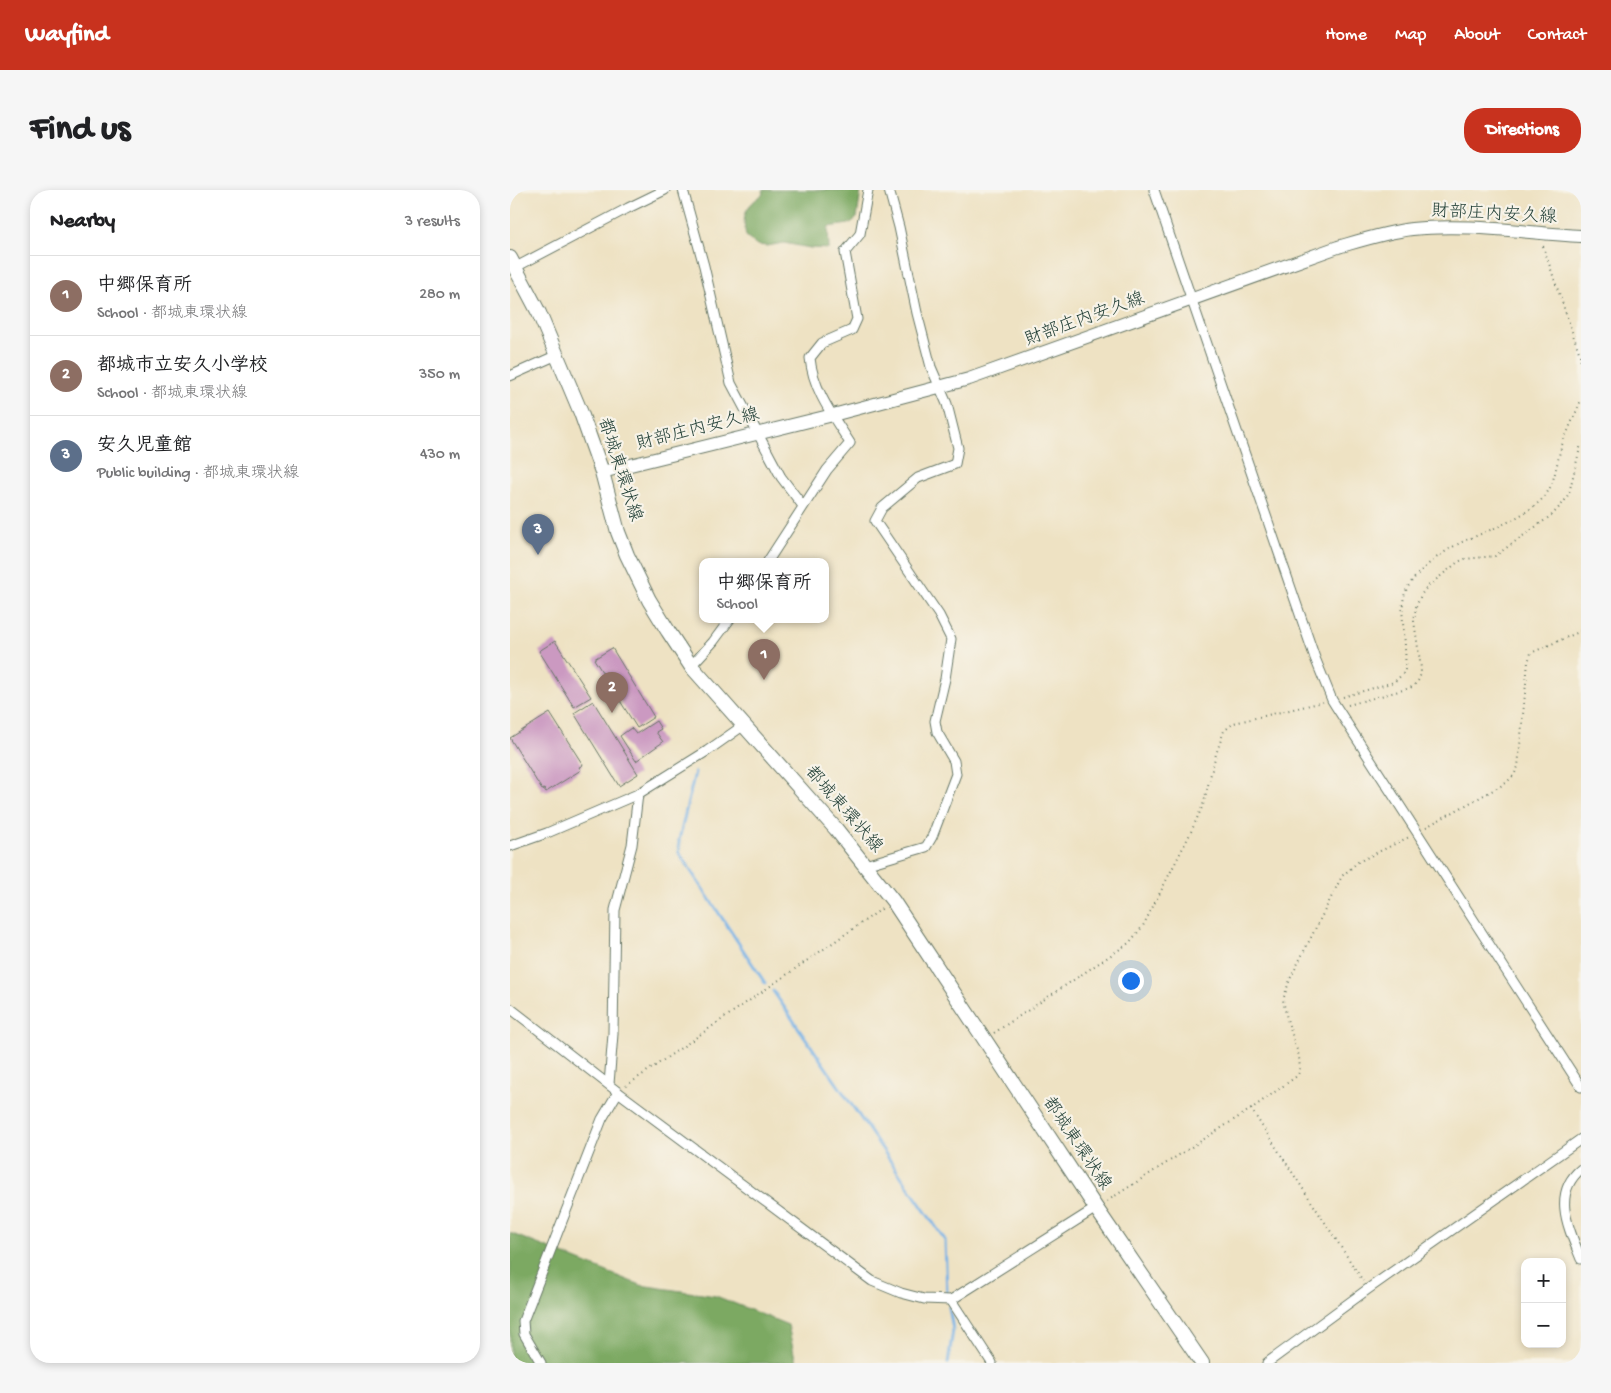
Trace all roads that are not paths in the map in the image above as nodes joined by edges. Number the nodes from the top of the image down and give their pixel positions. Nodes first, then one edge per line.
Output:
1 (666, 190) edge
2 (683, 190) edge
3 (868, 190) edge
4 (889, 190) edge
5 (1154, 190) edge
6 (1581, 236) edge
7 (513, 262) edge
8 (1192, 300) junction
9 (557, 355) junction
10 (510, 376) edge
11 (939, 388) junction
12 (833, 415) junction
13 (758, 433) junction
14 (602, 472) junction
15 (803, 506) junction
16 (770, 558) edge
17 (727, 623) edge
18 (691, 666) junction
19 (744, 725) junction
20 (638, 794) junction
21 (510, 846) edge
22 (865, 865) junction
23 (510, 1008) edge
24 (609, 1084) junction
25 (1581, 1087) edge
26 (618, 1092) junction
27 (1581, 1139) edge
28 (1581, 1169) edge
29 (1096, 1208) junction
30 (1581, 1259) edge
31 (950, 1300) junction
32 (541, 1363) edge
33 (992, 1363) edge
34 (1202, 1363) edge
35 (1267, 1363) edge

1 - 7 street
2 - 13 street
3 - 12 street
4 - 11 street
5 - 8 street
6 - 8 main road, 財部庄内安久線
7 - 9 main road, 都城東環状線
8 - 11 main road, 財部庄内安久線
8 - 25 street
9 - 10 street
9 - 14 main road, 都城東環状線
11 - 12 main road, 財部庄内安久線
11 - 22 street
12 - 13 main road, 財部庄内安久線
12 - 15 street
13 - 14 main road, 財部庄内安久線
13 - 15 street
14 - 18 main road, 都城東環状線
15 - 16 street
17 - 18 street
18 - 19 main road, 都城東環状線
19 - 20 street
19 - 22 main road, 都城東環状線
20 - 21 street
20 - 24 street
22 - 29 main road, 都城東環状線
23 - 24 street
24 - 26 street
26 - 31 street
26 - 32 street
27 - 35 street
28 - 30 street
29 - 31 street
29 - 34 main road, 都城東環状線
31 - 33 street

